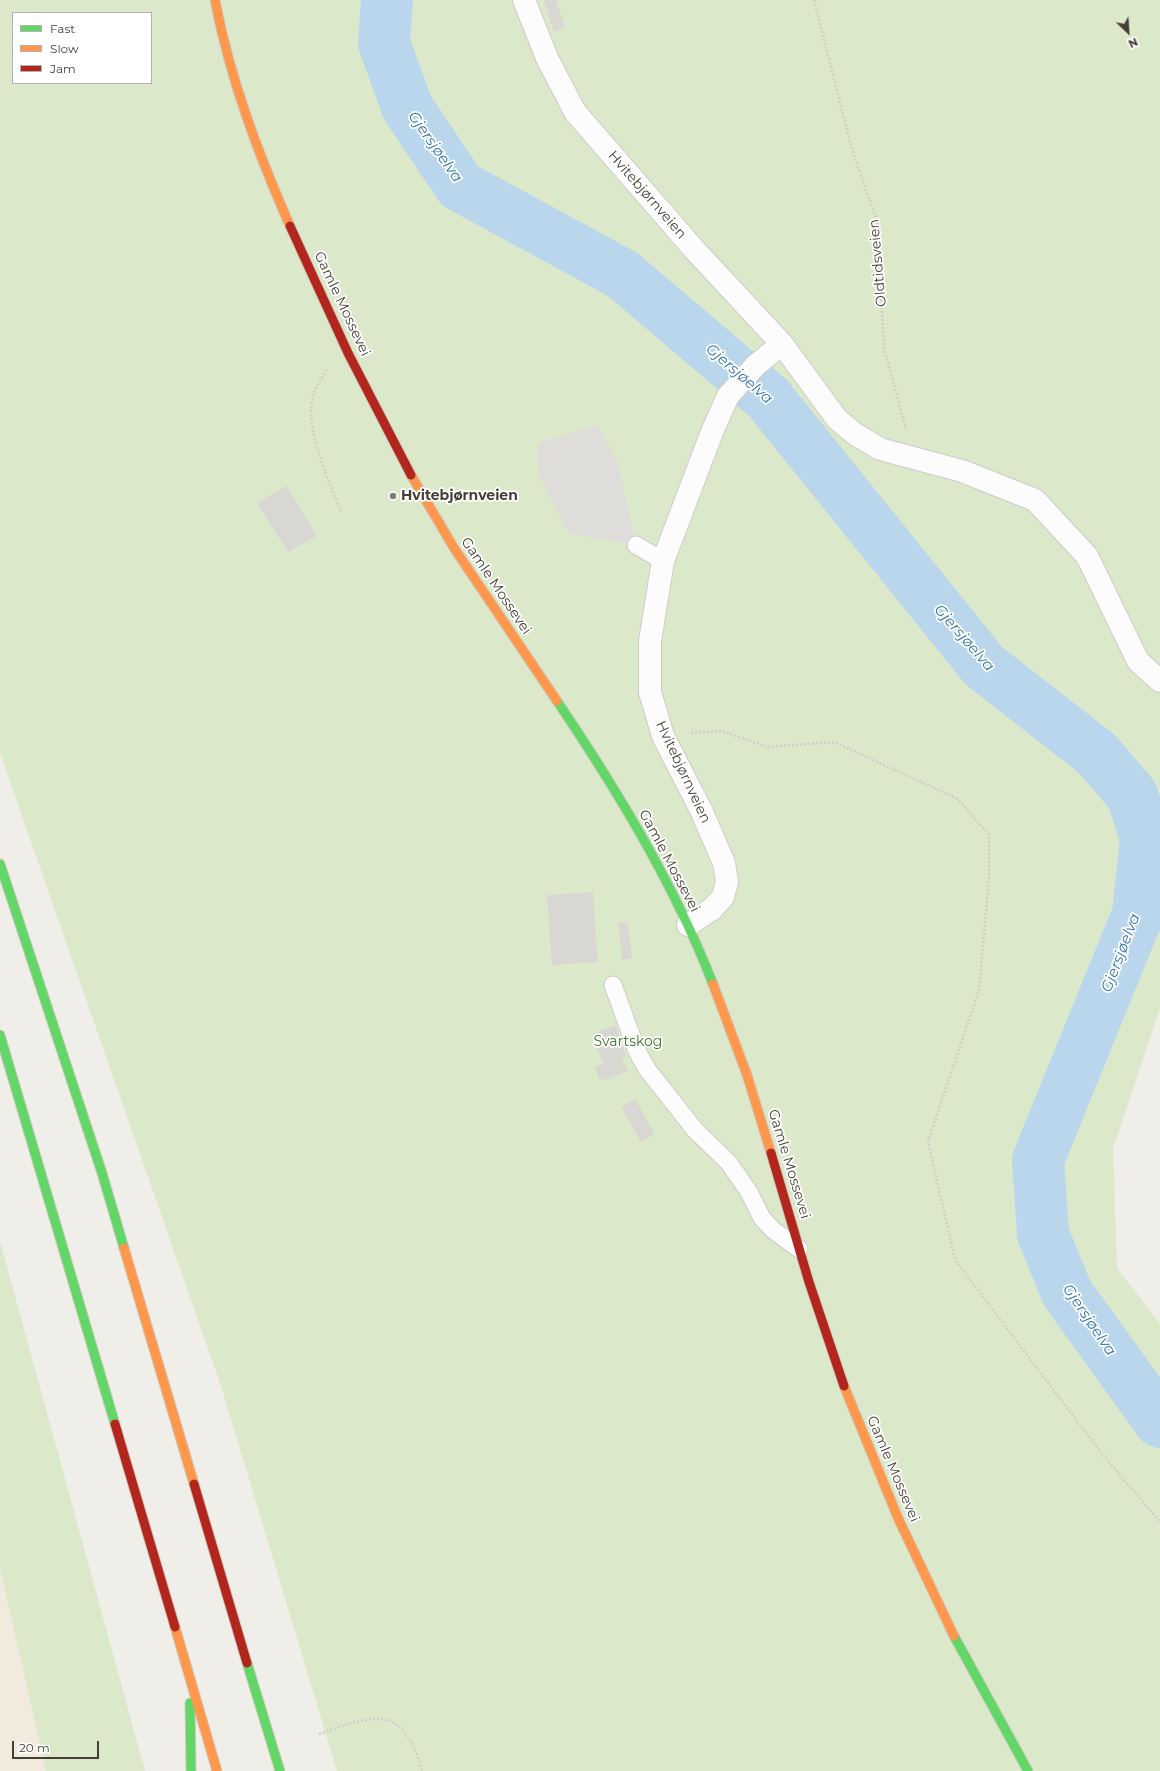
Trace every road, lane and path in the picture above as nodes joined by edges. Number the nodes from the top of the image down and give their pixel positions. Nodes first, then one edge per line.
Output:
1 (215, 0) edge
2 (524, 0) edge
3 (814, 0) edge
4 (782, 344) junction
5 (346, 348) junction
6 (914, 458) junction
7 (341, 512) dead end
8 (636, 545) dead end
9 (663, 561) junction
10 (1160, 681) edge
11 (663, 736) junction
12 (0, 864) edge
13 (688, 925) junction
14 (613, 985) dead end
15 (0, 1035) edge
16 (799, 1249) junction
17 (1160, 1522) edge
18 (189, 1673) junction
19 (319, 1734) dead end
20 (190, 1771) edge
21 (218, 1771) edge
22 (280, 1771) edge
23 (422, 1771) edge
24 (1028, 1771) edge

1 - 5 main road, Gamle Mossevei
2 - 4 street, Hvitebjørnveien
3 - 6 path, Oldtidsveien
4 - 6 street, Hvitebjørnveien
4 - 9 street, Hvitebjørnveien
5 - 7 path
5 - 13 main road, Gamle Mossevei
6 - 10 street, Hvitebjørnveien
8 - 9 lane
9 - 11 street, Hvitebjørnveien
11 - 13 street, Hvitebjørnveien
11 - 17 path
12 - 22 main road
13 - 16 main road, Gamle Mossevei
14 - 16 lane
15 - 18 main road
16 - 24 main road, Gamle Mossevei
18 - 20 main road
18 - 21 main road
19 - 23 path

